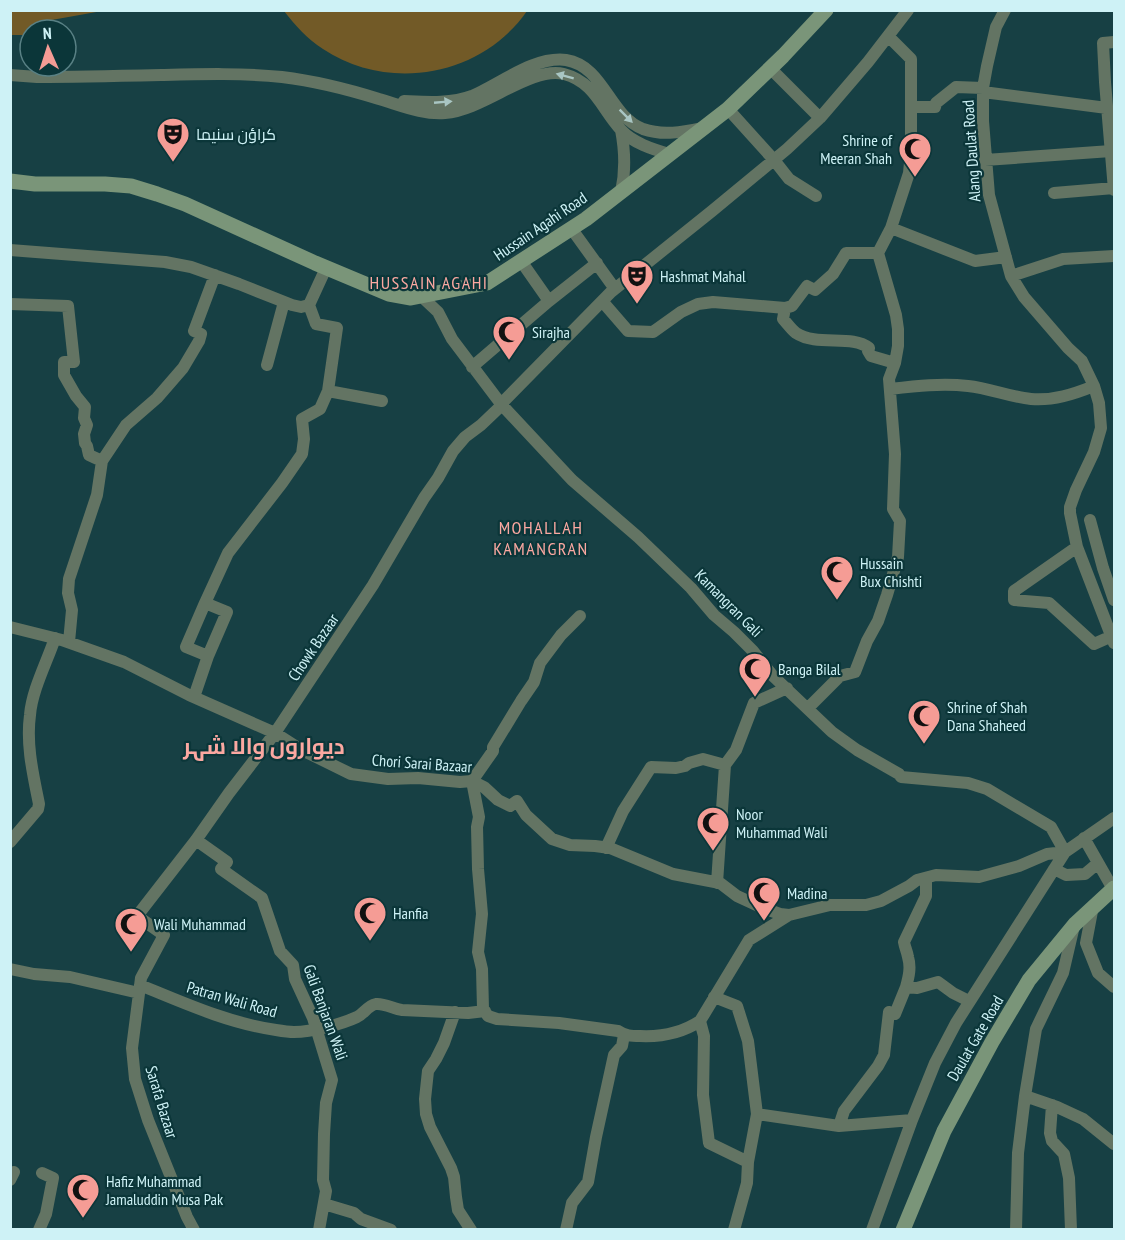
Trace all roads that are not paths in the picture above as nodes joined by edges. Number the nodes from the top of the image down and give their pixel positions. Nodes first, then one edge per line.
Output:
1 (826, 10) edge
2 (908, 10) edge
3 (1005, 10) edge
4 (888, 36) junction
5 (1114, 42) edge
6 (770, 68) junction
7 (10, 75) edge
8 (1110, 82) edge
9 (983, 90) junction
10 (384, 100) junction
11 (911, 107) junction
12 (1107, 108) junction
13 (728, 109) junction
14 (820, 118) junction
15 (703, 128) junction
16 (621, 130) junction
17 (1111, 151) junction
18 (669, 154) junction
19 (985, 159) junction
20 (774, 160) junction
21 (10, 180) edge
22 (1114, 189) edge
23 (621, 192) junction
24 (1054, 193) dead end
25 (816, 196) dead end
26 (571, 228) junction
27 (891, 228) junction
28 (10, 250) edge
29 (878, 252) junction
30 (1114, 256) edge
31 (1006, 257) junction
32 (521, 261) junction
33 (597, 263) junction
34 (326, 268) junction
35 (215, 275) junction
36 (1011, 276) junction
37 (615, 289) junction
38 (421, 296) junction
39 (549, 301) junction
40 (602, 301) junction
41 (284, 302) junction
42 (10, 304) edge
43 (309, 305) junction
44 (785, 308) junction
45 (895, 363) junction
46 (267, 365) dead end
47 (472, 367) junction
48 (1094, 386) junction
49 (890, 389) junction
50 (328, 392) junction
51 (382, 401) dead end
52 (502, 405) junction
53 (102, 461) junction
54 (1090, 520) dead end
55 (1077, 547) junction
56 (1109, 567) edge
57 (1114, 600) edge
58 (205, 603) junction
59 (580, 616) dead end
60 (10, 627) edge
61 (56, 638) junction
62 (1113, 640) edge
63 (69, 642) junction
64 (208, 656) junction
65 (787, 688) junction
66 (194, 697) junction
67 (808, 708) junction
68 (275, 733) junction
69 (725, 765) junction
70 (472, 781) junction
71 (1114, 818) edge
72 (1084, 838) junction
73 (196, 840) junction
74 (10, 842) edge
75 (606, 848) junction
76 (1065, 852) junction
77 (1098, 863) junction
78 (1054, 869) junction
79 (926, 878) junction
80 (717, 883) junction
81 (1114, 888) edge
82 (1094, 906) junction
83 (789, 915) junction
84 (1075, 924) junction
85 (10, 969) edge
86 (140, 985) junction
87 (906, 987) junction
88 (1114, 987) edge
89 (714, 997) junction
90 (969, 1002) junction
91 (484, 1011) junction
92 (454, 1012) junction
93 (700, 1021) junction
94 (317, 1028) junction
95 (624, 1035) junction
96 (1025, 1096) junction
97 (1052, 1105) junction
98 (757, 1114) junction
99 (912, 1120) junction
100 (839, 1126) junction
101 (1114, 1144) edge
102 (748, 1162) junction
103 (42, 1173) dead end
104 (324, 1204) junction
105 (39, 1230) edge
106 (195, 1230) edge
107 (319, 1230) edge
108 (391, 1230) edge
109 (471, 1230) edge
110 (566, 1230) edge
111 (734, 1230) edge
112 (872, 1230) edge
113 (903, 1230) edge
114 (1016, 1230) edge
115 (1071, 1230) edge

1 - 6 main road, Hussain Agahi Road
2 - 4 street, Chowk Bazaar
3 - 9 street, Alang Daulat Road
4 - 11 street
4 - 14 street, Chowk Bazaar
5 - 8 street
6 - 13 main road, Hussain Agahi Road
6 - 14 street
7 - 10 street
8 - 12 street
9 - 11 street
9 - 12 street
9 - 19 street, Alang Daulat Road
10 -> 15 street
16 -> 10 street
11 - 27 street
12 - 17 street
13 - 15 main road, Hussain Agahi Road
13 - 20 street
14 - 20 street, Chowk Bazaar
15 - 18 main road, Hussain Agahi Road
16 - 18 street
16 - 23 street
17 - 19 street
17 - 22 street
18 - 23 main road, Hussain Agahi Road
19 - 31 street, Alang Daulat Road
20 - 25 street
20 - 37 street, Chowk Bazaar
21 - 34 main road, Hussain Agahi Road
22 - 24 street
23 - 26 main road, Hussain Agahi Road
26 - 32 main road, Hussain Agahi Road
26 - 33 street
27 - 29 street
27 - 31 street
28 - 35 street
29 - 44 street
29 - 45 street
30 - 36 street
31 - 36 street, Alang Daulat Road
32 - 38 main road, Hussain Agahi Road
32 - 39 street
33 - 37 street
33 - 39 street
34 - 38 main road, Hussain Agahi Road
34 - 43 street
35 - 41 street
35 - 53 street
36 - 48 street, Alang Daulat Road
37 - 40 street, Chowk Bazaar
38 - 47 street, Kamangran Gali
39 - 47 street
40 - 44 street
40 - 52 street, Chowk Bazaar
41 - 43 street
41 - 46 street
42 - 53 street
43 - 50 street
44 - 45 street
45 - 49 street
47 - 52 street, Kamangran Gali
48 - 49 street
48 - 55 street, Alang Daulat Road
49 - 67 street
50 - 51 street
50 - 58 street
52 - 65 street, Kamangran Gali
52 - 68 street, Chowk Bazaar
53 - 63 street
54 - 56 street
55 - 62 street, Alang Daulat Road
55 - 62 street
56 - 57 street
58 - 64 street
58 - 64 street
59 - 70 street
60 - 61 street, Chori Sarai Bazaar
61 - 63 street, Chori Sarai Bazaar
61 - 74 street
63 - 66 street, Chori Sarai Bazaar
64 - 66 street
65 - 67 street, Kamangran Gali
65 - 69 street
66 - 68 street, Chori Sarai Bazaar
67 - 76 street, Kamangran Gali
68 - 70 street, Chori Sarai Bazaar
68 - 73 street, Chowk Bazaar
69 - 75 street
69 - 80 street
70 - 75 street, Chori Sarai Bazaar
70 - 91 street
71 - 72 street
72 - 76 street
72 - 77 street
73 - 86 street, Chowk Bazaar
73 - 94 street, Gali Banjaran Wali
75 - 80 street, Chori Sarai Bazaar
76 - 78 street
76 - 79 street, Chori Sarai Bazaar
77 - 78 street
77 - 81 street
78 - 90 street
79 - 83 street, Chori Sarai Bazaar
79 - 87 street
80 - 83 street, Chori Sarai Bazaar
81 - 82 main road, Daulat Gate Road
82 - 84 main road, Daulat Gate Road
82 - 88 street
83 - 89 street
84 - 96 street
84 - 113 main road, Daulat Gate Road
85 - 86 street, Patran Wali Road
86 - 94 street, Patran Wali Road
86 - 106 street, Sarafa Bazaar
87 - 90 street
87 - 100 street
89 - 93 street
89 - 98 street
90 - 99 street
91 - 92 street, Patran Wali Road
91 - 95 street, Patran Wali Road
92 - 94 street, Patran Wali Road
92 - 109 street
93 - 95 street, Patran Wali Road
93 - 102 street
94 - 104 street, Gali Banjaran Wali
95 - 110 street
96 - 97 street
96 - 114 street
97 - 101 street
97 - 115 street
98 - 100 street
98 - 102 street
99 - 100 street
99 - 112 street
102 - 111 street
103 - 105 street
104 - 107 street, Gali Banjaran Wali
104 - 108 street

